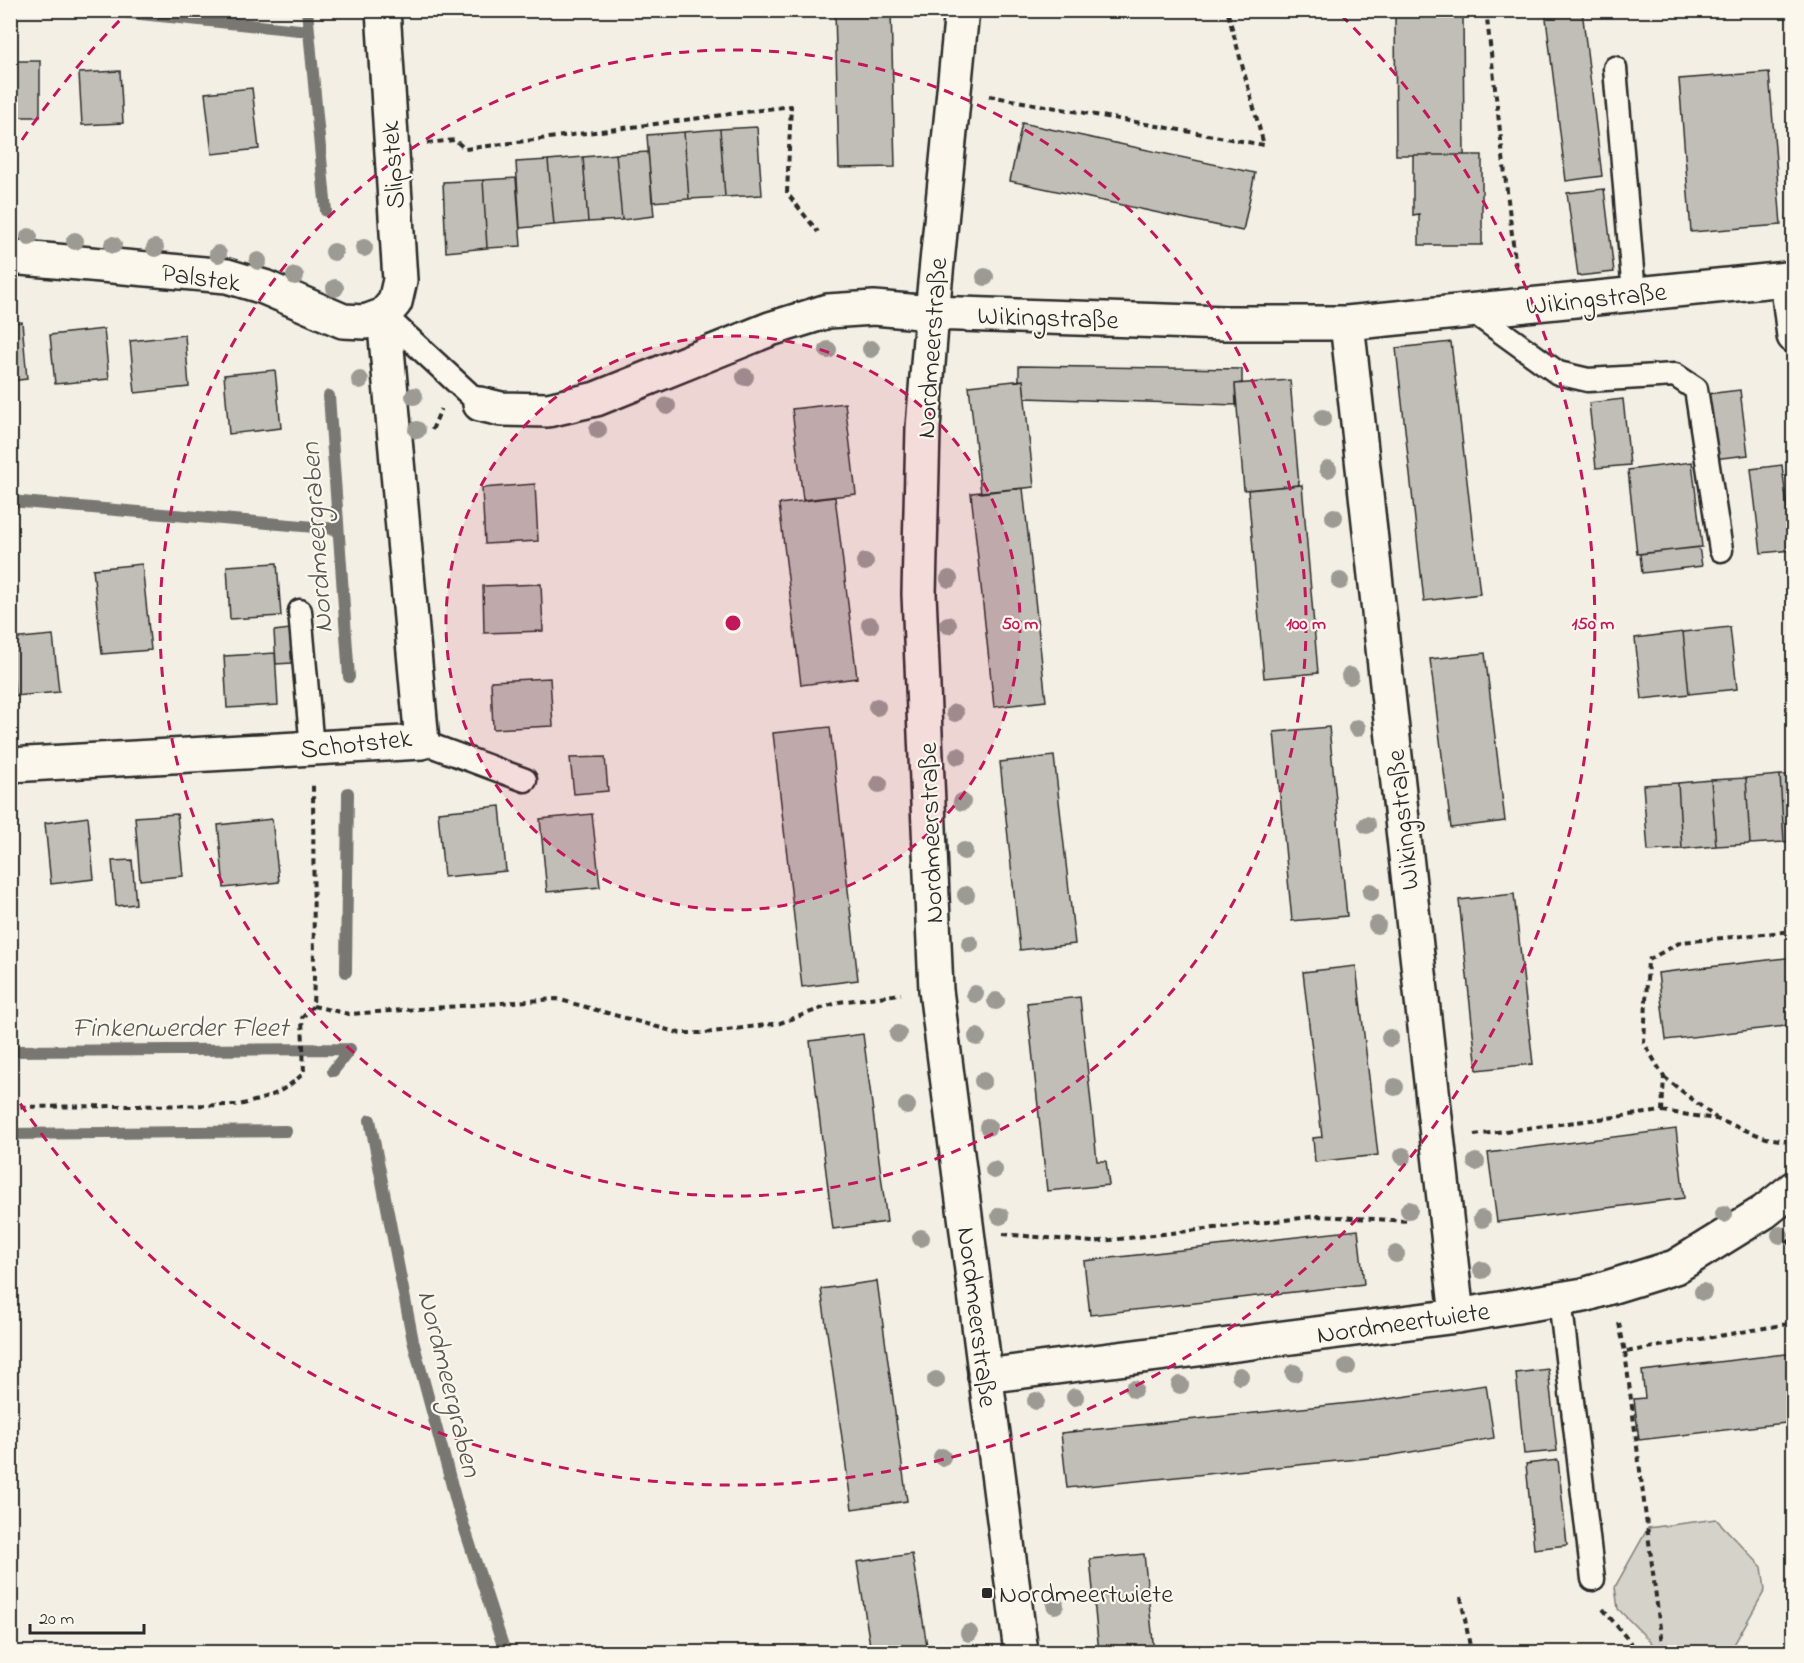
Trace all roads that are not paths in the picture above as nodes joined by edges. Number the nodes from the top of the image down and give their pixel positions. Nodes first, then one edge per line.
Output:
1 (383, 10) edge
2 (962, 10) edge
3 (1615, 68) dead end
4 (10, 257) edge
5 (1634, 294) junction
6 (1471, 310) junction
7 (932, 313) junction
8 (384, 315) junction
9 (1347, 323) junction
10 (1794, 336) edge
11 (480, 404) joint
12 (1721, 549) dead end
13 (300, 611) dead end
14 (423, 742) junction
15 (312, 749) junction
16 (10, 765) edge
17 (525, 780) dead end
18 (1794, 1188) edge
19 (1560, 1299) junction
20 (1457, 1316) junction
21 (986, 1376) junction
22 (1593, 1579) road end
23 (1021, 1653) edge

1 - 8 street, Slipstek
2 - 7 street, Nordmeerstraße
3 - 5 lane
4 - 8 street, Palstek
5 - 6 street, Wikingstraße
5 - 10 street, Wikingstraße
6 - 9 street, Wikingstraße
6 - 12 lane
7 - 9 street, Wikingstraße
7 - 11 street, Wikingstraße
7 - 21 street, Nordmeerstraße
8 - 11 lane
8 - 14 street, Schotstek
9 - 20 street, Wikingstraße
13 - 15 lane
14 - 15 street, Schotstek
14 - 17 lane
15 - 16 street, Schotstek
18 - 19 street, Nordmeertwiete
19 - 20 street, Nordmeertwiete
19 - 22 lane
20 - 21 street, Nordmeertwiete
21 - 23 street, Nordmeerstraße

